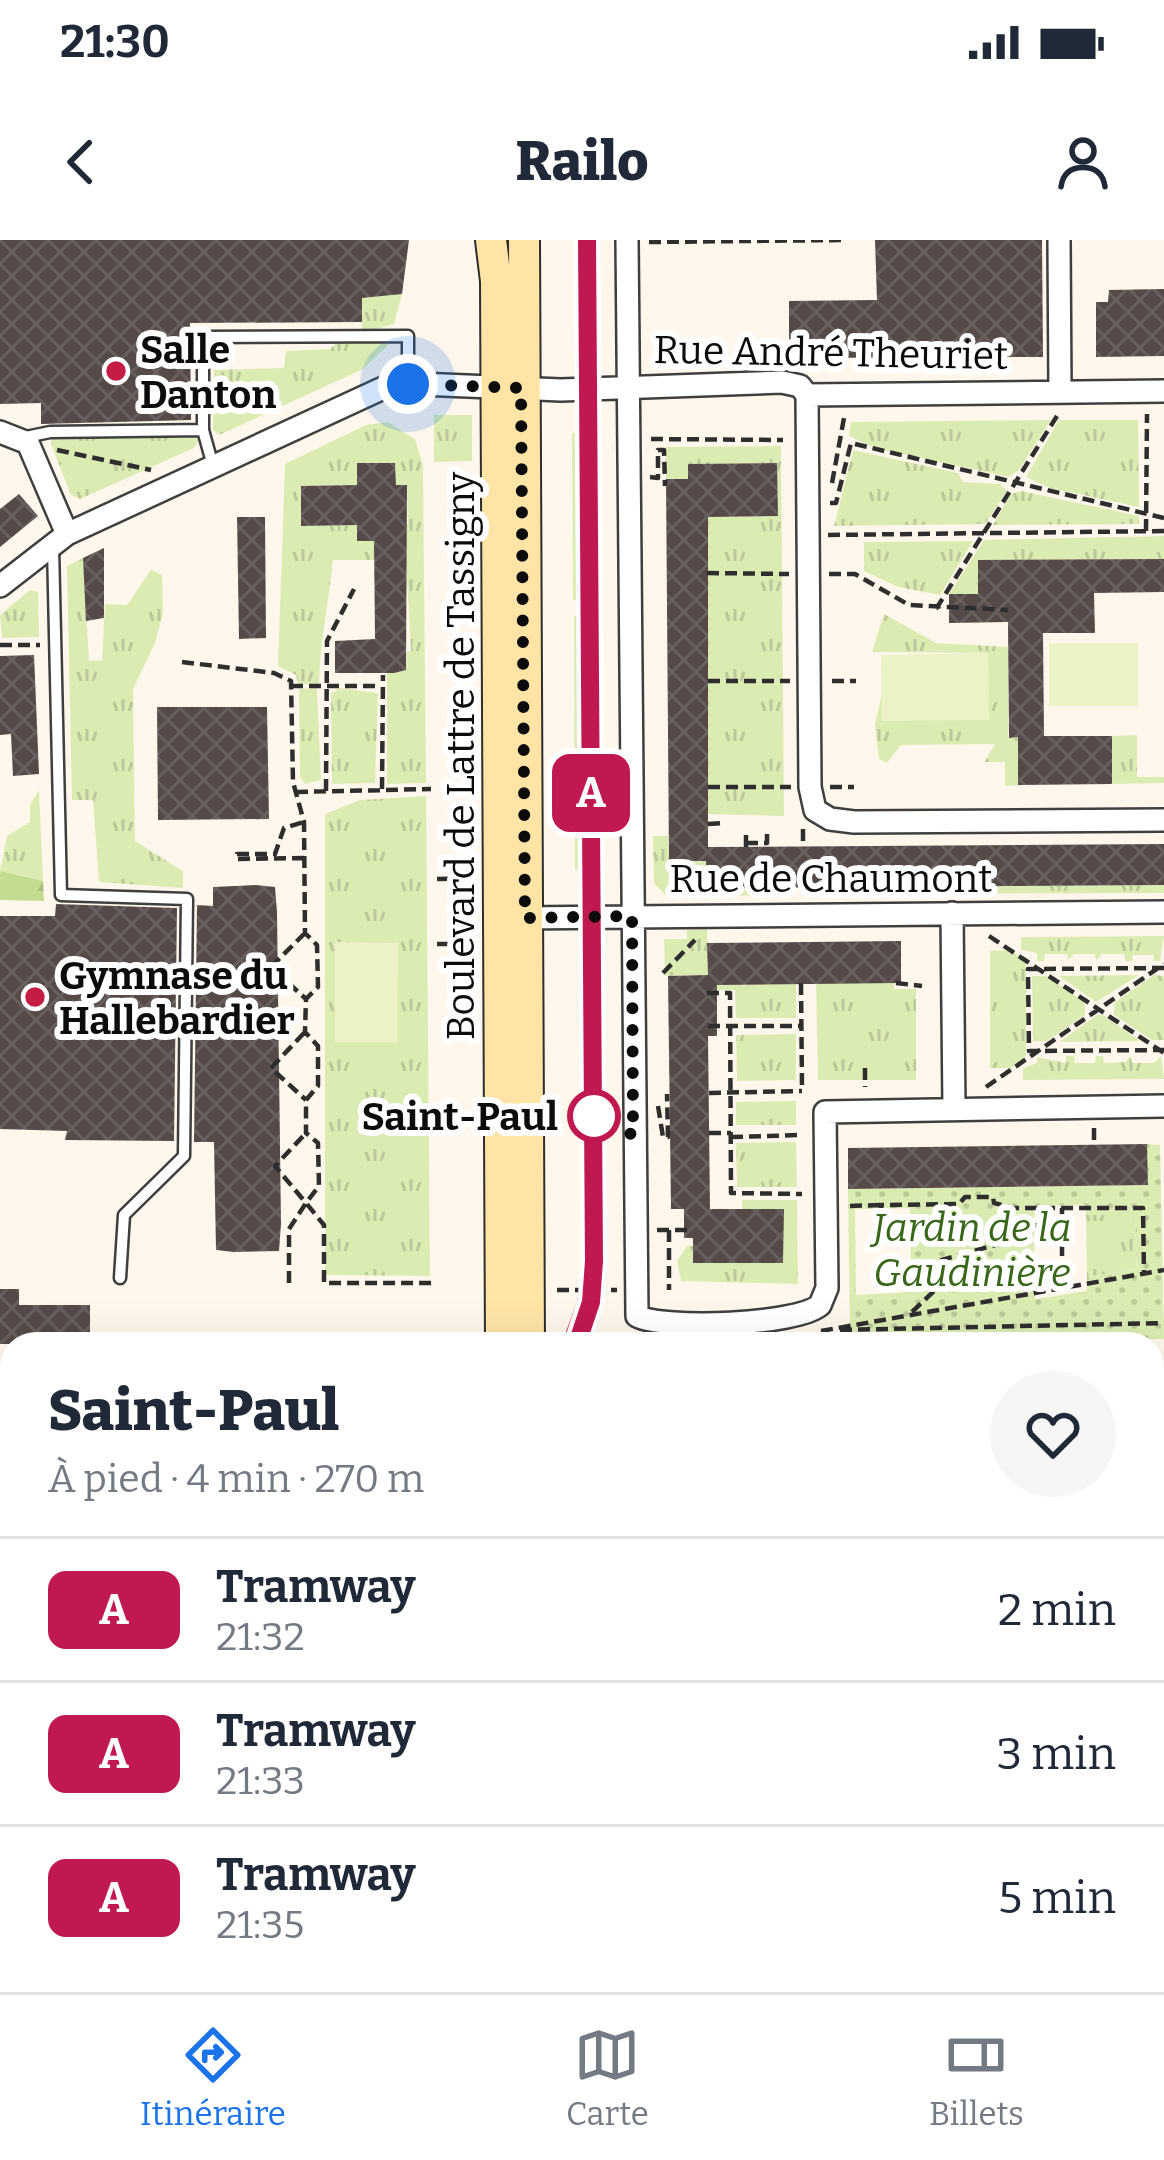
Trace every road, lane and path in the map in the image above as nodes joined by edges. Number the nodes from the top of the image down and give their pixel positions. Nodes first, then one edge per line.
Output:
1 (491, 240) edge
2 (524, 240) edge
3 (846, 240) edge
4 (1059, 240) edge
5 (636, 241) edge
6 (408, 384) junction
7 (628, 384) junction
8 (509, 387) junction
9 (1164, 391) edge
10 (807, 394) junction
11 (1059, 403) junction
12 (1129, 413) dead end
13 (1034, 414) dead end
14 (1076, 414) dead end
15 (844, 416) dead end
16 (202, 430) junction
17 (0, 432) edge
18 (23, 438) junction
19 (651, 439) dead end
20 (786, 440) dead end
21 (45, 448) dead end
22 (213, 466) junction
23 (156, 471) dead end
24 (646, 478) dead end
25 (1015, 484) junction
26 (653, 486) dead end
27 (830, 503) junction
28 (1146, 514) junction
29 (1164, 518) edge
30 (1146, 531) junction
31 (1164, 531) edge
32 (983, 533) junction
33 (60, 539) junction
34 (707, 573) dead end
35 (801, 574) dead end
36 (818, 574) dead end
37 (0, 586) edge
38 (354, 589) dead end
39 (936, 609) junction
40 (1008, 610) dead end
41 (0, 645) edge
42 (40, 645) dead end
43 (182, 662) dead end
44 (382, 675) dead end
45 (708, 681) dead end
46 (801, 681) dead end
47 (820, 681) dead end
48 (856, 681) dead end
49 (291, 686) junction
50 (326, 686) junction
51 (382, 686) junction
52 (708, 787) dead end
53 (802, 787) dead end
54 (820, 787) dead end
55 (854, 788) dead end
56 (431, 789) dead end
57 (382, 790) junction
58 (326, 791) junction
59 (296, 792) junction
60 (812, 819) junction
61 (1164, 820) edge
62 (304, 821) junction
63 (725, 823) dead end
64 (708, 824) dead end
65 (746, 833) dead end
66 (767, 833) dead end
67 (802, 847) dead end
68 (304, 858) junction
69 (490, 878) dead end
70 (436, 879) dead end
71 (1164, 912) edge
72 (952, 914) junction
73 (632, 916) junction
74 (707, 926) dead end
75 (505, 927) junction
76 (304, 933) junction
77 (994, 939) dead end
78 (437, 944) dead end
79 (1162, 966) edge
80 (1042, 969) junction
81 (663, 973) dead end
82 (801, 983) dead end
83 (896, 983) dead end
84 (922, 986) dead end
85 (707, 993) dead end
86 (306, 999) junction
87 (1100, 1008) junction
88 (708, 1026) dead end
89 (801, 1026) junction
90 (730, 1027) junction
91 (305, 1032) junction
92 (1040, 1051) junction
93 (1162, 1051) edge
94 (865, 1069) dead end
95 (986, 1087) dead end
96 (865, 1088) dead end
97 (709, 1093) dead end
98 (730, 1093) junction
99 (658, 1094) dead end
100 (306, 1100) junction
101 (653, 1106) dead end
102 (1164, 1106) edge
103 (954, 1109) junction
104 (1094, 1128) dead end
105 (306, 1133) junction
106 (709, 1133) dead end
107 (730, 1135) junction
108 (801, 1136) dead end
109 (1094, 1145) dead end
110 (802, 1194) dead end
111 (306, 1203) junction
112 (881, 1205) junction
113 (845, 1206) dead end
114 (1062, 1208) junction
115 (881, 1214) dead end
116 (1061, 1223) junction
117 (693, 1230) dead end
118 (1164, 1270) edge
119 (1144, 1273) junction
120 (119, 1278) dead end
121 (434, 1282) dead end
122 (290, 1283) dead end
123 (1062, 1287) junction
124 (557, 1290) dead end
125 (623, 1290) dead end
126 (669, 1290) dead end
127 (912, 1312) junction
128 (769, 1320) junction
129 (1164, 1323) edge
130 (828, 1330) junction
131 (810, 1331) dead end
132 (501, 1332) edge
133 (528, 1332) edge
134 (769, 1332) edge
135 (0, 1602) edge
136 (0, 1626) edge

1 - 8 street, Boulevard de Lattre de Tassigny
2 - 8 street, Boulevard de Lattre de Tassigny
3 - 5 path
4 - 11 street
5 - 7 street
6 - 8 street, Rue André Theuriet
6 - 16 lane
6 - 22 street, Rue André Theuriet
7 - 8 street, Rue André Theuriet
7 - 10 street, Rue André Theuriet
7 - 73 street
8 - 75 street, Boulevard de Lattre de Tassigny
9 - 11 street, Rue André Theuriet
10 - 11 street, Rue André Theuriet
10 - 60 street
11 - 13 path
11 - 14 path
11 - 25 path
12 - 28 path
15 - 27 path
16 - 18 lane
16 - 22 lane
17 - 18 street
18 - 33 street
19 - 20 path
21 - 23 path
22 - 33 street, Rue André Theuriet
24 - 26 path
25 - 27 path
25 - 28 path
25 - 32 path
27 - 32 path
28 - 29 path
28 - 30 path
30 - 31 path
30 - 32 path
32 - 39 path
33 - 37 street, Rue André Theuriet
33 - 120 lane
34 - 35 path
36 - 39 path
38 - 50 path
39 - 40 path
41 - 42 path
43 - 49 path
44 - 51 path
45 - 46 path
47 - 48 path
49 - 50 path
49 - 59 path
50 - 51 path
50 - 58 path
51 - 57 path
52 - 53 path
54 - 55 path
56 - 57 path
57 - 58 path
58 - 59 path
59 - 62 path
60 - 61 street
60 - 67 path
62 - 68 path
62 - 68 path
63 - 64 path
65 - 66 path
68 - 76 path
69 - 70 path
71 - 72 street, Rue de Chaumont
72 - 73 street, Rue de Chaumont
72 - 103 street
73 - 75 street, Rue de Chaumont
73 - 128 street
74 - 81 path
75 - 78 path
75 - 132 street, Boulevard de Lattre de Tassigny
75 - 133 street, Boulevard de Lattre de Tassigny
76 - 86 path
76 - 86 path
77 - 80 path
79 - 80 path
79 - 87 path
80 - 87 path
80 - 92 path
82 - 89 path
83 - 84 path
85 - 90 path
86 - 91 path
87 - 92 path
87 - 93 path
88 - 90 path
89 - 90 path
89 - 98 path
90 - 98 path
91 - 100 path
91 - 100 path
92 - 93 path
92 - 95 path
94 - 96 path
97 - 98 path
98 - 107 path
99 - 101 path
100 - 105 path
102 - 103 street
103 - 128 street
104 - 109 path
105 - 111 path
105 - 111 path
106 - 107 path
107 - 108 path
107 - 110 path
111 - 121 path
111 - 122 path
112 - 113 path
112 - 114 path
112 - 115 path
114 - 116 path
114 - 119 path
116 - 123 path
116 - 127 path
117 - 126 path
118 - 119 path
119 - 123 path
123 - 127 path
124 - 125 path
127 - 130 path
128 - 134 street
129 - 130 path
130 - 131 path
135 - 136 street

